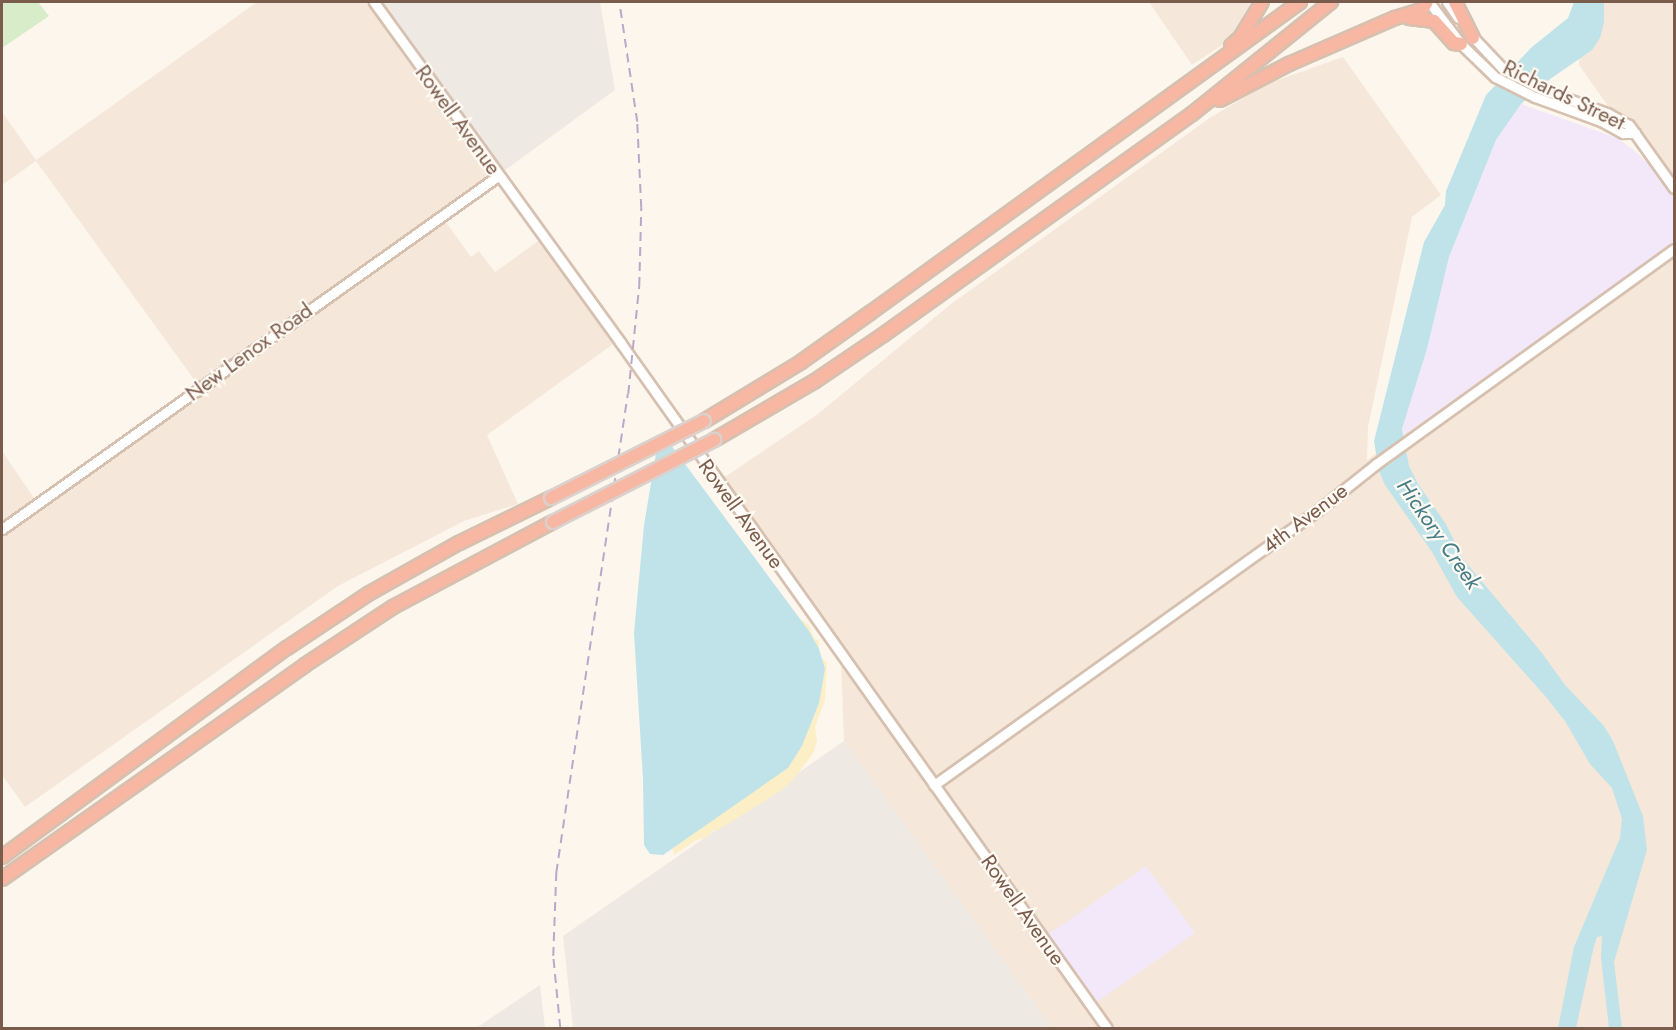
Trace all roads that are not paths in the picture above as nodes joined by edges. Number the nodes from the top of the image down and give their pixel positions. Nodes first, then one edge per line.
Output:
1 (374, 2) edge
2 (1262, 2) edge
3 (1300, 2) edge
4 (1331, 2) edge
5 (1428, 2) edge
6 (1447, 2) edge
7 (1455, 2) edge
8 (1395, 18) junction
9 (1473, 38) junction
10 (1461, 44) junction
11 (1195, 80) junction
12 (1538, 93) junction
13 (1192, 114) junction
14 (498, 176) junction
15 (1674, 188) edge
16 (1674, 249) edge
17 (2, 529) edge
18 (934, 785) junction
19 (2, 856) edge
20 (2, 879) edge
21 (1107, 1029) edge

1 - 14 street, Rowell Avenue
2 - 11 highway
3 - 11 highway
4 - 13 highway
5 - 8 highway
5 - 10 street, Richards Street
6 - 9 street, Richards Street
7 - 9 highway
8 - 10 highway
8 - 13 highway
9 - 12 street, Richards Street
10 - 12 street, Richards Street
11 - 19 highway, bridge
12 - 15 street, Richards Street
13 - 20 highway, bridge
14 - 17 street, New Lenox Road
14 - 18 street, Rowell Avenue
16 - 18 street, 4th Avenue
18 - 21 street, Rowell Avenue

